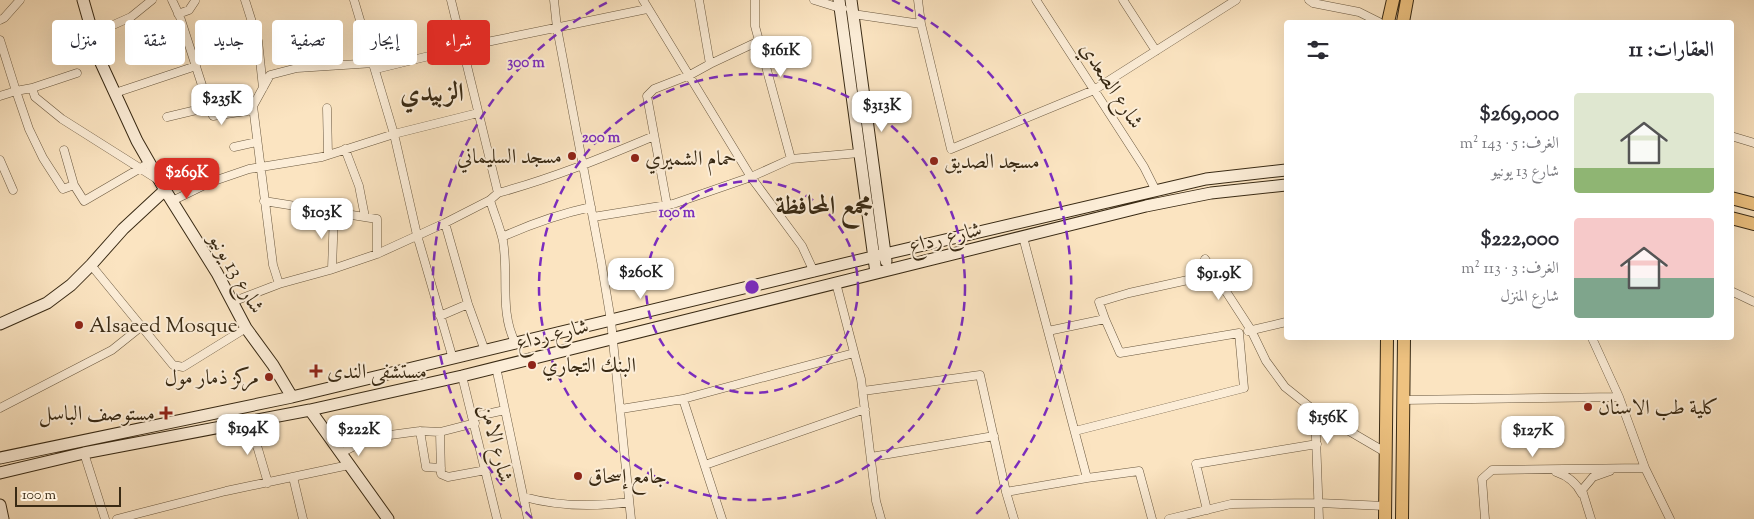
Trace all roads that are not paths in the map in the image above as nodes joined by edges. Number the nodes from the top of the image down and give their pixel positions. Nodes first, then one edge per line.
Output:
1 (20, 0) edge
2 (83, 0) edge
3 (152, 0) edge
4 (172, 0) edge
5 (195, 0) edge
6 (245, 0) edge
7 (354, 0) edge
8 (451, 0) edge
9 (554, 0) edge
10 (643, 0) edge
11 (700, 0) edge
12 (755, 0) edge
13 (814, 0) edge
14 (918, 0) edge
15 (1036, 0) edge
16 (1123, 0) edge
17 (1236, 0) edge
18 (1309, 0) edge
19 (1393, 0) edge
20 (1407, 0) edge
21 (847, 7) edge
22 (647, 9) junction
23 (178, 14) junction
24 (0, 20) edge
25 (89, 20) edge
26 (457, 20) edge
27 (1376, 20) edge
28 (1388, 20) edge
29 (1403, 20) edge
30 (921, 24) junction
31 (115, 25) edge
32 (557, 28) junction
33 (0, 40) edge
34 (759, 41) junction
35 (490, 42) edge
36 (1156, 51) junction
37 (427, 55) edge
38 (710, 64) junction
39 (103, 65) edge
40 (468, 65) edge
41 (196, 66) junction
42 (375, 66) junction
43 (77, 73) dead end
44 (690, 76) junction
45 (32, 88) junction
46 (263, 88) junction
47 (1094, 90) junction
48 (16, 91) junction
49 (115, 94) junction
50 (0, 96) edge
51 (209, 106) junction
52 (327, 108) dead end
53 (254, 110) junction
54 (478, 113) junction
55 (167, 117) dead end
56 (394, 134) junction
57 (654, 136) junction
58 (1734, 137) edge
59 (257, 142) junction
60 (1754, 143) edge
61 (234, 146) dead end
62 (345, 149) junction
63 (64, 150) dead end
64 (859, 153) junction
65 (328, 155) junction
66 (791, 159) junction
67 (0, 160) edge
68 (69, 166) junction
69 (145, 166) junction
70 (584, 166) junction
71 (260, 168) junction
72 (1284, 170) edge
73 (54, 174) junction
74 (751, 178) junction
75 (74, 185) junction
76 (162, 185) junction
77 (1284, 185) edge
78 (13, 190) dead end
79 (1156, 191) junction
80 (498, 193) junction
81 (1734, 199) edge
82 (264, 200) junction
83 (490, 200) junction
84 (172, 201) junction
85 (1754, 204) edge
86 (666, 205) junction
87 (591, 206) junction
88 (334, 212) junction
89 (365, 217) junction
90 (593, 217) junction
91 (1734, 219) edge
92 (445, 223) junction
93 (1754, 224) edge
94 (418, 235) junction
95 (1023, 237) junction
96 (502, 238) junction
97 (376, 254) junction
98 (879, 255) junction
99 (1205, 259) dead end
100 (91, 265) junction
101 (332, 269) junction
102 (888, 270) junction
103 (814, 272) junction
104 (876, 273) junction
105 (1215, 274) junction
106 (836, 283) junction
107 (279, 284) junction
108 (1734, 292) edge
109 (232, 302) junction
110 (1754, 302) edge
111 (468, 304) junction
112 (440, 316) junction
113 (1105, 319) junction
114 (611, 321) junction
115 (1284, 322) edge
116 (0, 324) edge
117 (142, 326) junction
118 (246, 328) junction
119 (1251, 330) junction
120 (1048, 331) junction
121 (1239, 333) junction
122 (613, 338) junction
123 (1387, 340) edge
124 (1404, 340) edge
125 (1593, 340) edge
126 (516, 344) junction
127 (485, 352) junction
128 (854, 352) junction
129 (454, 359) junction
130 (496, 367) junction
131 (462, 376) junction
132 (863, 390) junction
133 (1619, 397) junction
134 (292, 398) junction
135 (683, 399) junction
136 (1403, 400) junction
137 (0, 408) edge
138 (620, 409) junction
139 (865, 409) junction
140 (310, 410) junction
141 (505, 410) junction
142 (1315, 412) junction
143 (474, 420) junction
144 (247, 422) junction
145 (1075, 431) junction
146 (420, 432) junction
147 (440, 432) junction
148 (994, 436) junction
149 (1316, 444) junction
150 (1385, 452) junction
151 (84, 453) junction
152 (341, 453) junction
153 (870, 457) junction
154 (0, 458) edge
155 (349, 465) junction
156 (705, 465) junction
157 (441, 468) junction
158 (1616, 468) junction
159 (1645, 468) junction
160 (486, 470) junction
161 (1549, 470) junction
162 (0, 472) edge
163 (293, 477) junction
164 (1087, 478) junction
165 (268, 482) junction
166 (1006, 492) junction
167 (524, 498) junction
168 (1585, 498) junction
169 (629, 502) junction
170 (1319, 503) junction
171 (0, 505) edge
172 (1206, 510) junction
173 (1385, 513) edge
174 (4, 519) edge
175 (105, 519) edge
176 (117, 519) edge
177 (303, 519) edge
178 (388, 519) edge
179 (497, 519) edge
180 (528, 519) edge
181 (630, 519) edge
182 (722, 519) edge
183 (881, 519) edge
184 (1014, 519) edge
185 (1152, 519) edge
186 (1169, 519) edge
187 (1319, 519) edge
188 (1402, 519) edge
189 (1485, 519) edge
190 (1591, 519) edge
191 (1670, 519) edge

1 - 24 street
2 - 25 main road, شارع 13 يونيو
3 - 31 street
4 - 23 street
5 - 23 street
6 - 46 street
7 - 42 street
8 - 26 street
9 - 32 street
10 - 22 street
11 - 38 street
12 - 34 street
13 - 21 street
14 - 30 street
15 - 47 street, شارع الصعدي
16 - 36 street
17 - 36 street
18 - 27 street
19 - 28 main road
20 - 29 main road
21 - 30 street
21 - 64 main road
21 - 98 main road
22 - 32 street
22 - 44 street
23 - 41 street
30 - 47 street
32 - 35 street
32 - 70 street
33 - 48 street
34 - 38 street
34 - 66 street
36 - 47 street
37 - 42 street
38 - 44 street
39 - 49 main road, شارع 13 يونيو
40 - 54 street
41 - 49 street
41 - 51 street
42 - 46 street
42 - 56 street
43 - 45 street
44 - 57 street
44 - 74 street
45 - 48 street
45 - 69 street
46 - 53 street
47 - 79 street, شارع الصعدي
48 - 50 street
48 - 73 street
49 - 69 main road, شارع 13 يونيو
51 - 53 street
51 - 55 street
52 - 65 street
53 - 59 street
54 - 56 street
54 - 80 street
56 - 62 street
56 - 94 street
57 - 70 street
57 - 86 street
58 - 60 street
59 - 61 street
59 - 71 street
62 - 65 street
62 - 89 street
63 - 68 street
64 - 66 street
64 - 98 main road
65 - 71 street
66 - 74 street
67 - 78 street
68 - 73 street
68 - 75 street
69 - 75 street
69 - 76 main road, شارع 13 يونيو
70 - 80 street
70 - 87 street
71 - 82 street
71 - 84 street
72 - 79 main road, شارع رداع
73 - 75 street
74 - 86 street
74 - 103 street
76 - 84 main road, شارع 13 يونيو
76 - 100 main road
77 - 95 main road, شارع رداع
79 - 98 main road, شارع رداع
80 - 83 street
81 - 85 main road
82 - 88 street
82 - 107 street
83 - 92 street
83 - 96 street
84 - 109 main road, شارع 13 يونيو
86 - 90 street
87 - 90 street
87 - 96 street
88 - 89 street
88 - 101 street
89 - 97 street
90 - 114 street
91 - 93 main road
92 - 94 street
92 - 111 street
94 - 97 street
94 - 112 street
95 - 102 main road, شارع رداع
95 - 120 street
96 - 126 street
97 - 101 street
98 - 102 main road
98 - 103 main road, شارع رداع
98 - 104 main road
99 - 105 street
100 - 116 main road
100 - 117 street
101 - 107 street
102 - 104 main road, شارع رداع
103 - 114 main road, شارع رداع
104 - 106 main road, شارع رداع
105 - 113 street
105 - 119 street
106 - 122 main road, شارع رداع
106 - 128 street
107 - 109 street
108 - 110 street
109 - 118 main road, شارع 13 يونيو
111 - 112 street
111 - 127 street
112 - 129 street
113 - 120 street
113 - 121 street
114 - 122 street
114 - 126 main road, شارع رداع
115 - 119 street
117 - 118 street
117 - 137 street
118 - 134 main road, شارع 13 يونيو
119 - 121 street
119 - 142 street
120 - 145 street
121 - 145 street
122 - 130 main road, شارع رداع
122 - 138 street
123 - 150 main road
124 - 136 main road
125 - 133 street
126 - 127 main road, شارع رداع
127 - 129 main road, شارع رداع
128 - 132 street
128 - 135 street
129 - 134 main road, شارع رداع
130 - 131 main road, شارع رداع
130 - 141 street
131 - 140 main road, شارع رداع
131 - 143 street, شارع الامن
132 - 139 street
132 - 148 street
133 - 136 street
133 - 159 street
134 - 154 main road, شارع رداع
135 - 138 street
135 - 156 street
136 - 188 main road
138 - 169 street
139 - 153 street
139 - 156 street
140 - 144 main road, شارع رداع
140 - 152 main road
141 - 143 street
141 - 167 street
142 - 149 street
142 - 150 street
143 - 147 street
143 - 160 street, شارع الامن
144 - 151 main road, شارع رداع
144 - 165 street
145 - 164 street
146 - 147 street
146 - 152 street
146 - 157 street
147 - 157 street
148 - 153 street
148 - 166 street
149 - 170 street
149 - 172 street
150 - 173 main road
151 - 162 main road, شارع رداع
151 - 175 street
152 - 155 main road
153 - 183 street
155 - 163 street
155 - 178 main road
156 - 182 street
157 - 160 street
158 - 159 street
158 - 161 street
158 - 168 street
159 - 191 street
160 - 179 street, شارع الامن
161 - 168 street
161 - 189 street
163 - 165 street
163 - 177 street
164 - 166 street
164 - 185 street
165 - 176 street
166 - 184 street
167 - 169 street
167 - 180 street
168 - 190 street
169 - 181 street
170 - 172 street
170 - 173 street
170 - 187 street
171 - 174 main road
172 - 186 street

